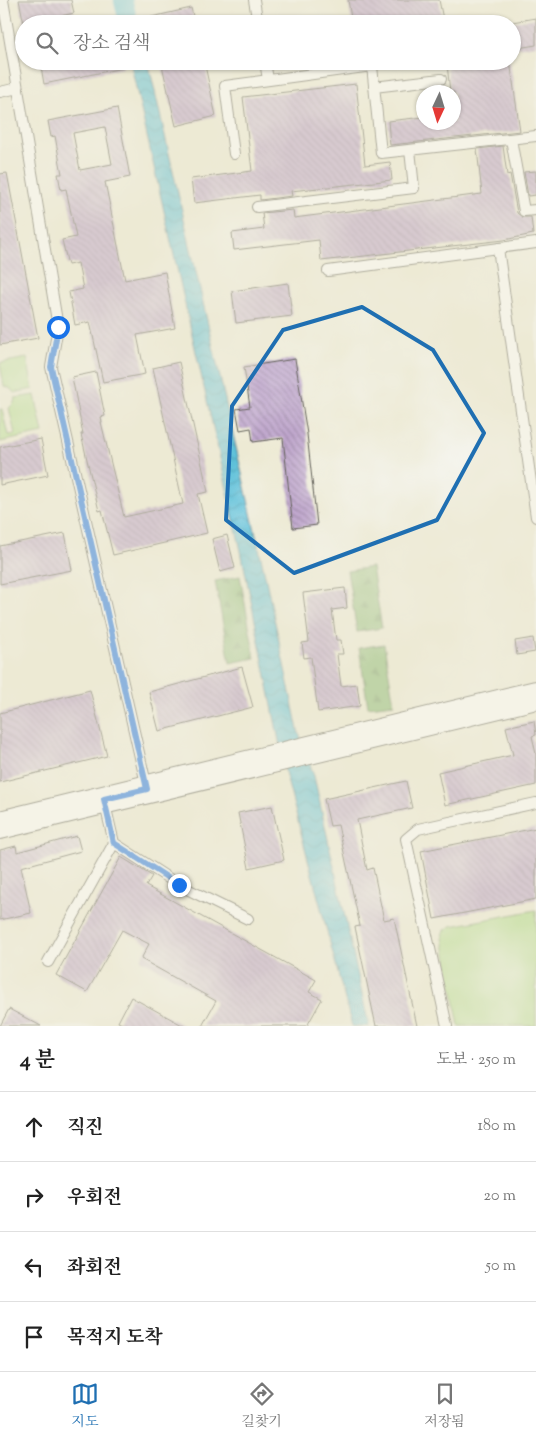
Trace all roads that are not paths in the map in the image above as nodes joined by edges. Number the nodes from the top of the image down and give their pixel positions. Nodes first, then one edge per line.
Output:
1 (3, 0) edge
2 (254, 0) edge
3 (256, 15) edge
4 (266, 70) edge
5 (342, 70) edge
6 (372, 70) edge
7 (441, 79) dead end
8 (268, 80) junction
9 (18, 88) junction
10 (374, 88) junction
11 (0, 92) edge
12 (536, 136) edge
13 (512, 139) junction
14 (410, 150) junction
15 (234, 154) dead end
16 (256, 207) dead end
17 (536, 210) edge
18 (536, 243) edge
19 (498, 248) junction
20 (328, 270) dead end
21 (536, 517) edge
22 (536, 695) edge
23 (147, 789) junction
24 (104, 799) junction
25 (536, 803) edge
26 (0, 825) edge
27 (114, 843) junction
28 (248, 919) dead end
29 (48, 962) dead end
30 (447, 1026) edge

1 - 9 lane
2 - 3 lane
4 - 8 lane
5 - 8 lane
6 - 10 lane
7 - 10 lane
8 - 15 lane
9 - 11 lane
9 - 23 lane
10 - 14 lane
12 - 13 lane
13 - 14 lane
13 - 17 lane
14 - 16 lane
18 - 19 lane
19 - 20 lane
19 - 21 lane
22 - 23 street
23 - 24 street
24 - 26 street
24 - 27 lane
25 - 30 lane
27 - 28 lane
27 - 29 lane

